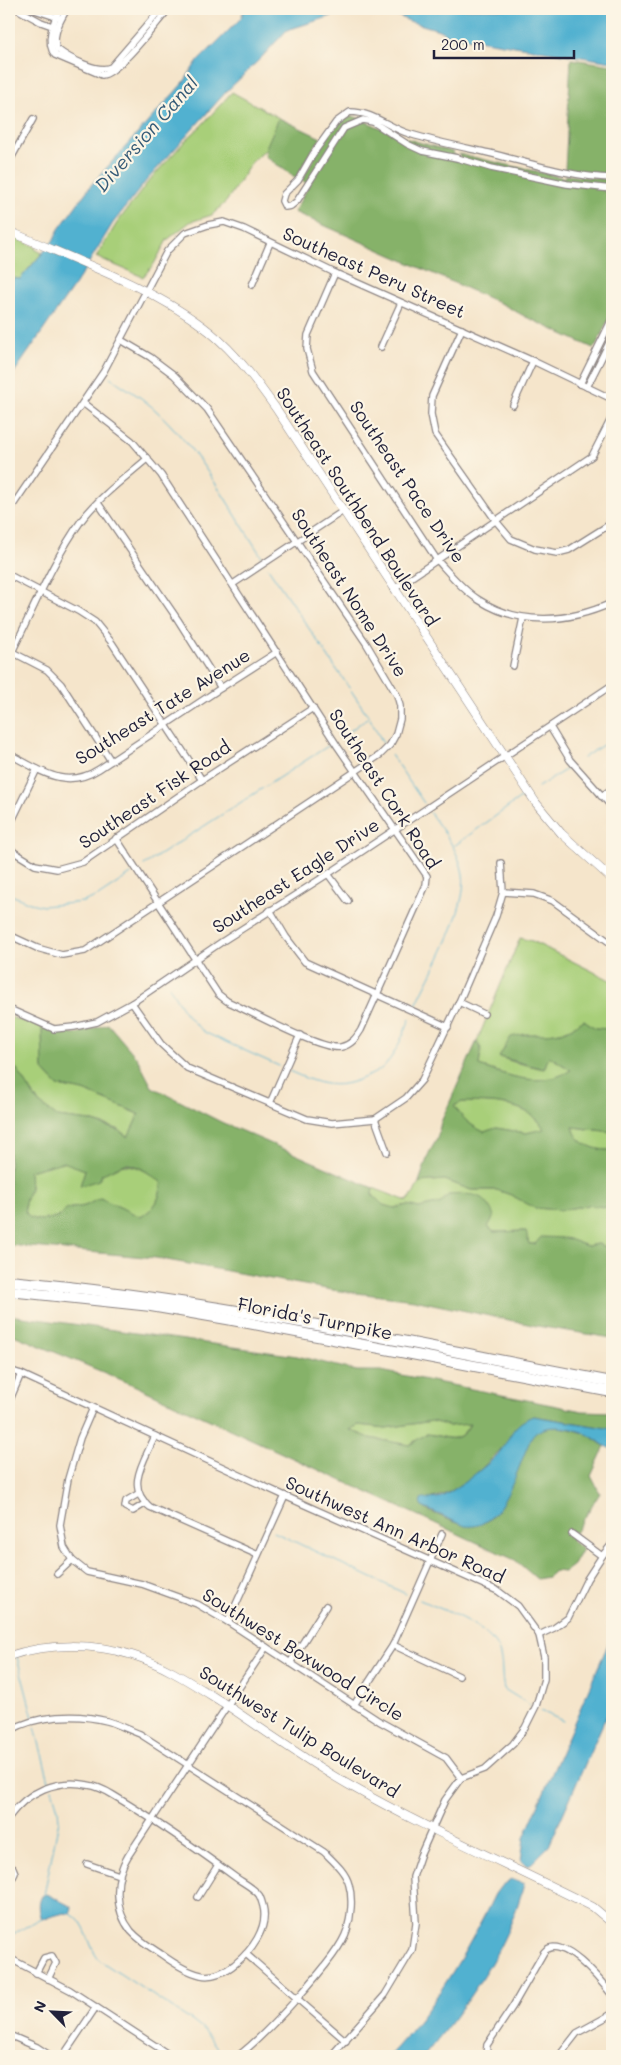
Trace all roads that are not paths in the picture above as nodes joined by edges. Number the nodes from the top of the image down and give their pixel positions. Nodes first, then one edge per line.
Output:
1 (17, 9) edge
2 (32, 9) edge
3 (60, 9) edge
4 (67, 9) edge
5 (161, 9) edge
6 (169, 9) edge
7 (59, 18) junction
8 (56, 27) junction
9 (148, 28) junction
10 (364, 113) junction
11 (33, 119) dead end
12 (363, 120) junction
13 (456, 146) junction
14 (457, 158) junction
15 (9, 162) edge
16 (612, 178) edge
17 (298, 180) junction
18 (306, 186) junction
19 (612, 189) edge
20 (9, 231) edge
21 (270, 243) junction
22 (335, 273) junction
23 (252, 285) dead end
24 (145, 292) junction
25 (401, 303) junction
26 (612, 318) edge
27 (462, 329) junction
28 (612, 337) edge
29 (121, 340) junction
30 (381, 347) dead end
31 (533, 361) junction
32 (580, 384) junction
33 (587, 387) junction
34 (612, 399) edge
35 (83, 403) junction
36 (513, 405) dead end
37 (612, 417) edge
38 (148, 458) junction
39 (98, 503) junction
40 (9, 511) edge
41 (342, 512) junction
42 (496, 521) junction
43 (612, 523) edge
44 (297, 541) junction
45 (437, 560) junction
46 (9, 575) edge
47 (233, 584) junction
48 (394, 589) junction
49 (41, 593) junction
50 (612, 603) edge
51 (523, 618) junction
52 (277, 652) junction
53 (10, 655) edge
54 (513, 666) dead end
55 (612, 685) edge
56 (220, 688) junction
57 (313, 708) junction
58 (166, 724) junction
59 (550, 726) junction
60 (9, 754) edge
61 (504, 756) junction
62 (110, 761) junction
63 (37, 769) junction
64 (355, 772) junction
65 (202, 780) junction
66 (612, 789) edge
67 (601, 796) junction
68 (612, 807) edge
69 (9, 827) edge
70 (395, 828) junction
71 (116, 838) junction
72 (9, 846) edge
73 (501, 863) dead end
74 (328, 874) junction
75 (612, 879) edge
76 (503, 892) junction
77 (348, 901) dead end
78 (158, 903) junction
79 (270, 910) junction
80 (9, 935) edge
81 (612, 944) edge
82 (196, 959) junction
83 (378, 996) junction
84 (460, 1002) junction
85 (132, 1003) junction
86 (9, 1009) edge
87 (484, 1014) dead end
88 (448, 1027) junction
89 (300, 1035) junction
90 (270, 1103) junction
91 (375, 1119) junction
92 (388, 1152) dead end
93 (9, 1281) edge
94 (9, 1291) edge
95 (9, 1370) edge
96 (21, 1374) junction
97 (612, 1382) edge
98 (612, 1392) edge
99 (9, 1402) edge
100 (93, 1408) junction
101 (155, 1436) junction
102 (138, 1494) junction
103 (285, 1496) junction
104 (146, 1503) junction
105 (442, 1534) dead end
106 (572, 1534) dead end
107 (612, 1544) edge
108 (258, 1556) junction
109 (602, 1556) junction
110 (72, 1560) junction
111 (430, 1560) junction
112 (57, 1574) dead end
113 (326, 1606) dead end
114 (228, 1622) junction
115 (539, 1636) junction
116 (393, 1644) junction
117 (266, 1647) junction
118 (9, 1656) edge
119 (290, 1663) junction
120 (458, 1676) dead end
121 (354, 1705) junction
122 (227, 1706) junction
123 (9, 1731) edge
124 (189, 1765) junction
125 (462, 1778) junction
126 (9, 1816) edge
127 (152, 1820) junction
128 (432, 1829) junction
129 (87, 1864) dead end
130 (218, 1865) junction
131 (9, 1866) edge
132 (119, 1875) junction
133 (9, 1879) edge
134 (198, 1897) dead end
135 (612, 1923) edge
136 (246, 1954) junction
137 (9, 1958) edge
138 (36, 1973) junction
139 (48, 1979) junction
140 (612, 1996) edge
141 (296, 1999) junction
142 (96, 2007) junction
143 (612, 2014) edge
144 (9, 2035) edge
145 (346, 2041) junction
146 (51, 2056) edge
147 (63, 2056) edge
148 (171, 2056) edge
149 (238, 2056) edge
150 (331, 2056) edge
151 (486, 2056) edge
152 (559, 2056) edge

1 - 8 street
2 - 7 street
3 - 7 street
4 - 7 street
5 - 9 street
6 - 9 street
7 - 8 street
8 - 9 street
10 - 12 street
10 - 13 street
10 - 17 street
11 - 15 street
12 - 14 street
12 - 18 street
13 - 14 street
13 - 16 street
14 - 19 street
17 - 18 street
17 - 18 street
20 - 24 street, Southeast Southbend Boulevard
21 - 22 street, Southeast Peru Street
21 - 23 street
21 - 24 street, Southeast Peru Street
22 - 25 street, Southeast Peru Street
22 - 45 street, Southeast Pace Drive
24 - 29 street
24 - 41 street, Southeast Southbend Boulevard
25 - 27 street, Southeast Peru Street
25 - 30 street
26 - 32 street
27 - 31 street, Southeast Peru Street
27 - 42 street
28 - 33 street
29 - 35 street
29 - 44 street, Southeast Nome Drive
31 - 32 street, Southeast Peru Street
31 - 36 street
32 - 33 street, Southeast Peru Street
33 - 34 street, Southeast Peru Street
35 - 38 street, Southeast Cork Road
35 - 40 street
37 - 42 street
38 - 39 street
38 - 47 street, Southeast Cork Road
39 - 49 street
39 - 56 street
41 - 44 street
41 - 48 street, Southeast Southbend Boulevard
42 - 43 street
42 - 45 street
44 - 47 street
44 - 64 street, Southeast Nome Drive
45 - 48 street
45 - 51 street, Southeast Pace Drive
46 - 49 street
47 - 52 street, Southeast Cork Road
48 - 61 street, Southeast Southbend Boulevard
49 - 53 street
49 - 58 street
50 - 51 street, Southeast Pace Drive
51 - 54 street
52 - 56 street, Southeast Tate Avenue
52 - 57 street, Southeast Cork Road
53 - 62 street
55 - 59 street, Southeast Eagle Drive
56 - 58 street, Southeast Tate Avenue
57 - 64 street, Southeast Cork Road
57 - 65 street, Southeast Fisk Road
58 - 62 street, Southeast Tate Avenue
58 - 65 street
59 - 61 street, Southeast Eagle Drive
59 - 67 street
60 - 63 street, Southeast Tate Avenue
61 - 70 street, Southeast Eagle Drive
61 - 75 street, Southeast Southbend Boulevard
62 - 63 street, Southeast Tate Avenue
63 - 69 street
64 - 70 street, Southeast Cork Road
64 - 78 street, Southeast Nome Drive
65 - 71 street, Southeast Fisk Road
66 - 67 street
67 - 68 street
70 - 74 street, Southeast Eagle Drive
70 - 83 street, Southeast Cork Road
71 - 72 street, Southeast Fisk Road
71 - 78 street, Southeast Cork Road
73 - 76 street
74 - 77 street
74 - 79 street, Southeast Eagle Drive
76 - 81 street
76 - 84 street
78 - 80 street, Southeast Nome Drive
78 - 82 street, Southeast Cork Road
79 - 82 street, Southeast Eagle Drive
79 - 83 street
82 - 85 street, Southeast Eagle Drive
82 - 89 street, Southeast Cork Road
83 - 88 street
83 - 89 street, Southeast Cork Road
84 - 87 street
84 - 88 street
85 - 86 street, Southeast Eagle Drive
85 - 90 street
88 - 91 street
89 - 90 street
90 - 91 street
91 - 92 street
93 - 97 highway, Florida's Turnpike
94 - 98 highway, Florida's Turnpike
95 - 96 street, Southwest Ann Arbor Road
96 - 99 street
96 - 100 street, Southwest Ann Arbor Road
100 - 101 street, Southwest Ann Arbor Road
100 - 110 street
101 - 102 street
101 - 103 street, Southwest Ann Arbor Road
102 - 104 street
102 - 104 street
103 - 108 street
103 - 111 street, Southwest Ann Arbor Road
104 - 108 street
105 - 111 street
106 - 109 street
107 - 109 street
108 - 114 street
109 - 115 street
110 - 112 street
110 - 114 street, Southwest Boxwood Circle
111 - 115 street, Southwest Ann Arbor Road
111 - 116 street
113 - 119 street
114 - 117 street, Southwest Boxwood Circle
115 - 125 street, Southwest Ann Arbor Road
116 - 120 street
116 - 121 street
117 - 119 street, Southwest Boxwood Circle
117 - 122 street
118 - 122 street, Southwest Tulip Boulevard
119 - 121 street, Southwest Boxwood Circle
121 - 125 street, Southwest Boxwood Circle
122 - 124 street
122 - 128 street, Southwest Tulip Boulevard
123 - 124 street
124 - 127 street
124 - 141 street
125 - 128 street
126 - 127 street
127 - 130 street
127 - 132 street
128 - 135 street, Southwest Tulip Boulevard
128 - 145 street
129 - 132 street
130 - 134 street
130 - 136 street
131 - 133 street
132 - 136 street
136 - 141 street
137 - 138 street
138 - 139 street
138 - 139 street
139 - 142 street
140 - 151 street
141 - 145 street
141 - 149 street
142 - 147 street
142 - 148 street
143 - 152 street
144 - 146 street
145 - 150 street

